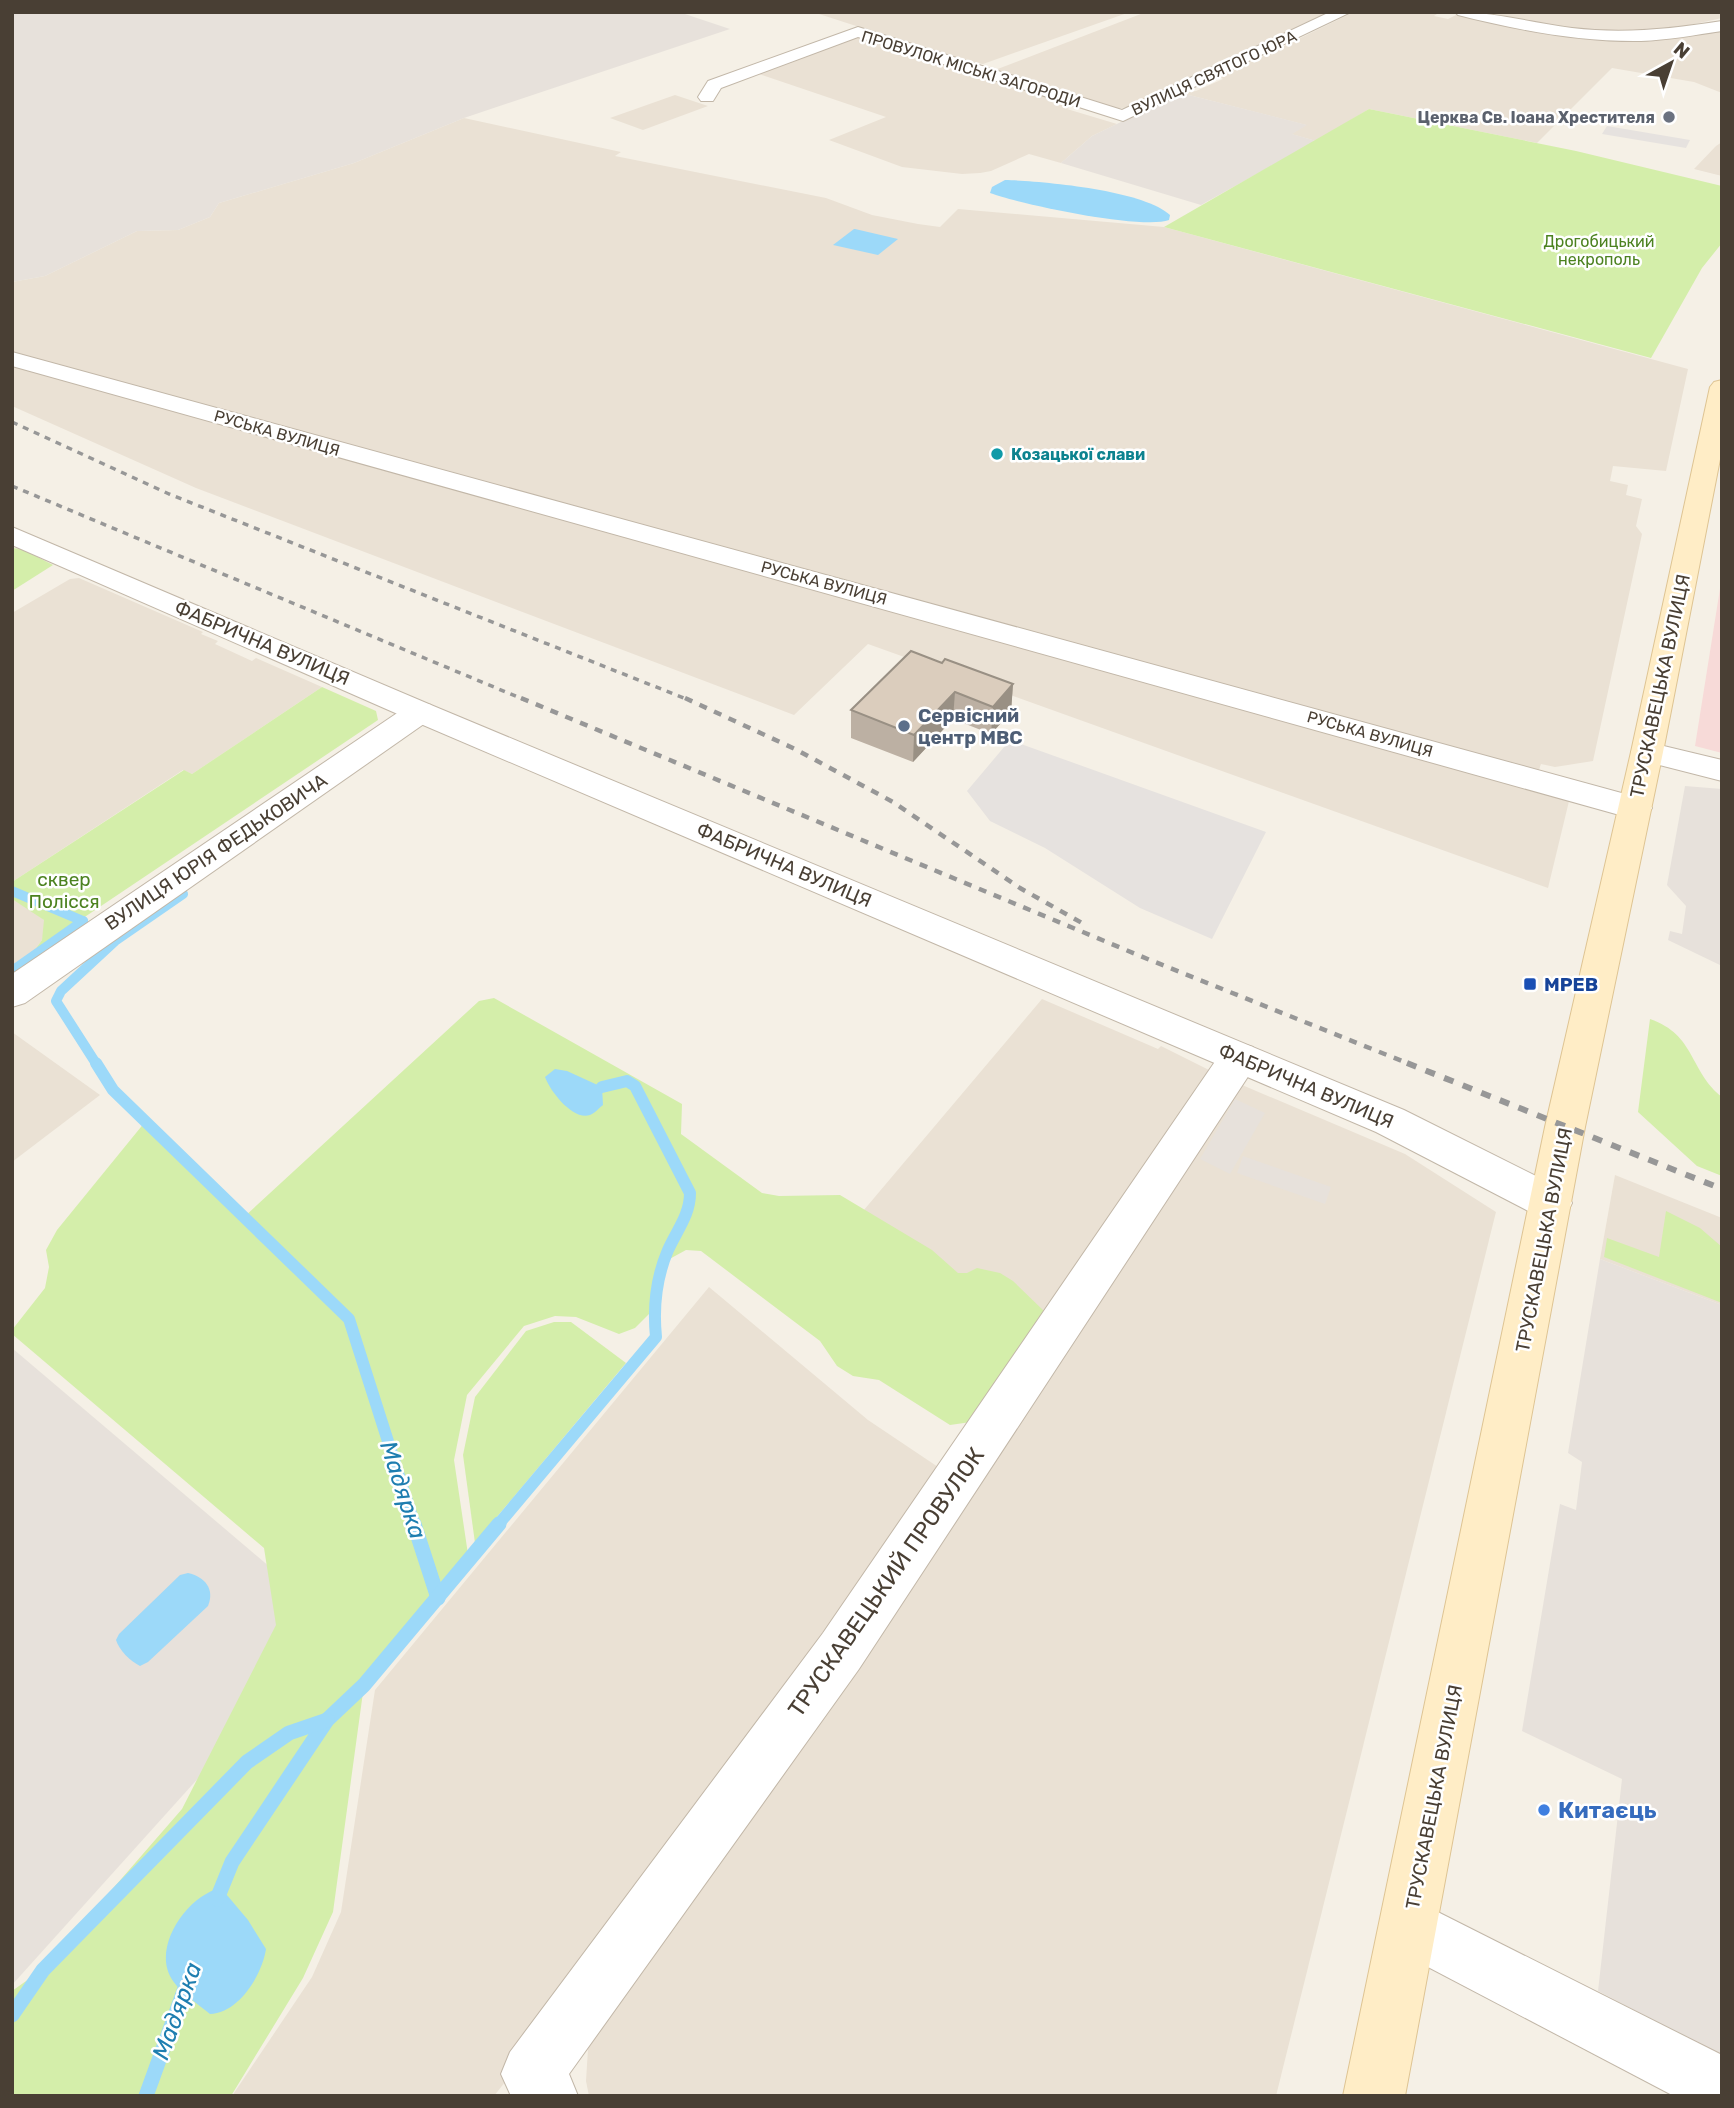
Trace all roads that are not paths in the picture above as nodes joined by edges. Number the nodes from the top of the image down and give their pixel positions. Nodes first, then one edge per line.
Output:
1 (1343, 12) edge
2 (1463, 12) edge
3 (1722, 26) edge
4 (706, 97) dead end
5 (1123, 116) joint
6 (12, 359) edge
7 (1722, 387) edge
8 (12, 535) edge
9 (420, 712) junction
10 (1647, 752) junction
11 (1722, 771) edge
12 (1635, 808) junction
13 (12, 993) edge
14 (1239, 1058) junction
15 (1552, 1203) junction
16 (1408, 1926) junction
17 (1722, 2088) edge
18 (547, 2096) edge
19 (1374, 2096) edge

1 - 5 street, ВУЛИЦЯ СВЯТОГО ЮРА
2 - 3 street
4 - 5 street, ПРОВУЛОК МІСЬКІ ЗАГОРОДИ
6 - 12 street, РУСЬКА ВУЛИЦЯ
7 - 10 main road, ТРУСКАВЕЦЬКА ВУЛИЦЯ
8 - 9 street, ФАБРИЧНА ВУЛИЦЯ
9 - 13 street, ВУЛИЦЯ ЮРІЯ ФЕДЬКОВИЧА
9 - 14 street, ФАБРИЧНА ВУЛИЦЯ
10 - 11 street
10 - 12 main road, ТРУСКАВЕЦЬКА ВУЛИЦЯ
12 - 15 main road, ТРУСКАВЕЦЬКА ВУЛИЦЯ
14 - 15 street, ФАБРИЧНА ВУЛИЦЯ
14 - 18 street, ТРУСКАВЕЦЬКИЙ ПРОВУЛОК
15 - 16 main road, ТРУСКАВЕЦЬКА ВУЛИЦЯ
16 - 17 street
16 - 19 main road, ТРУСКАВЕЦЬКА ВУЛИЦЯ

